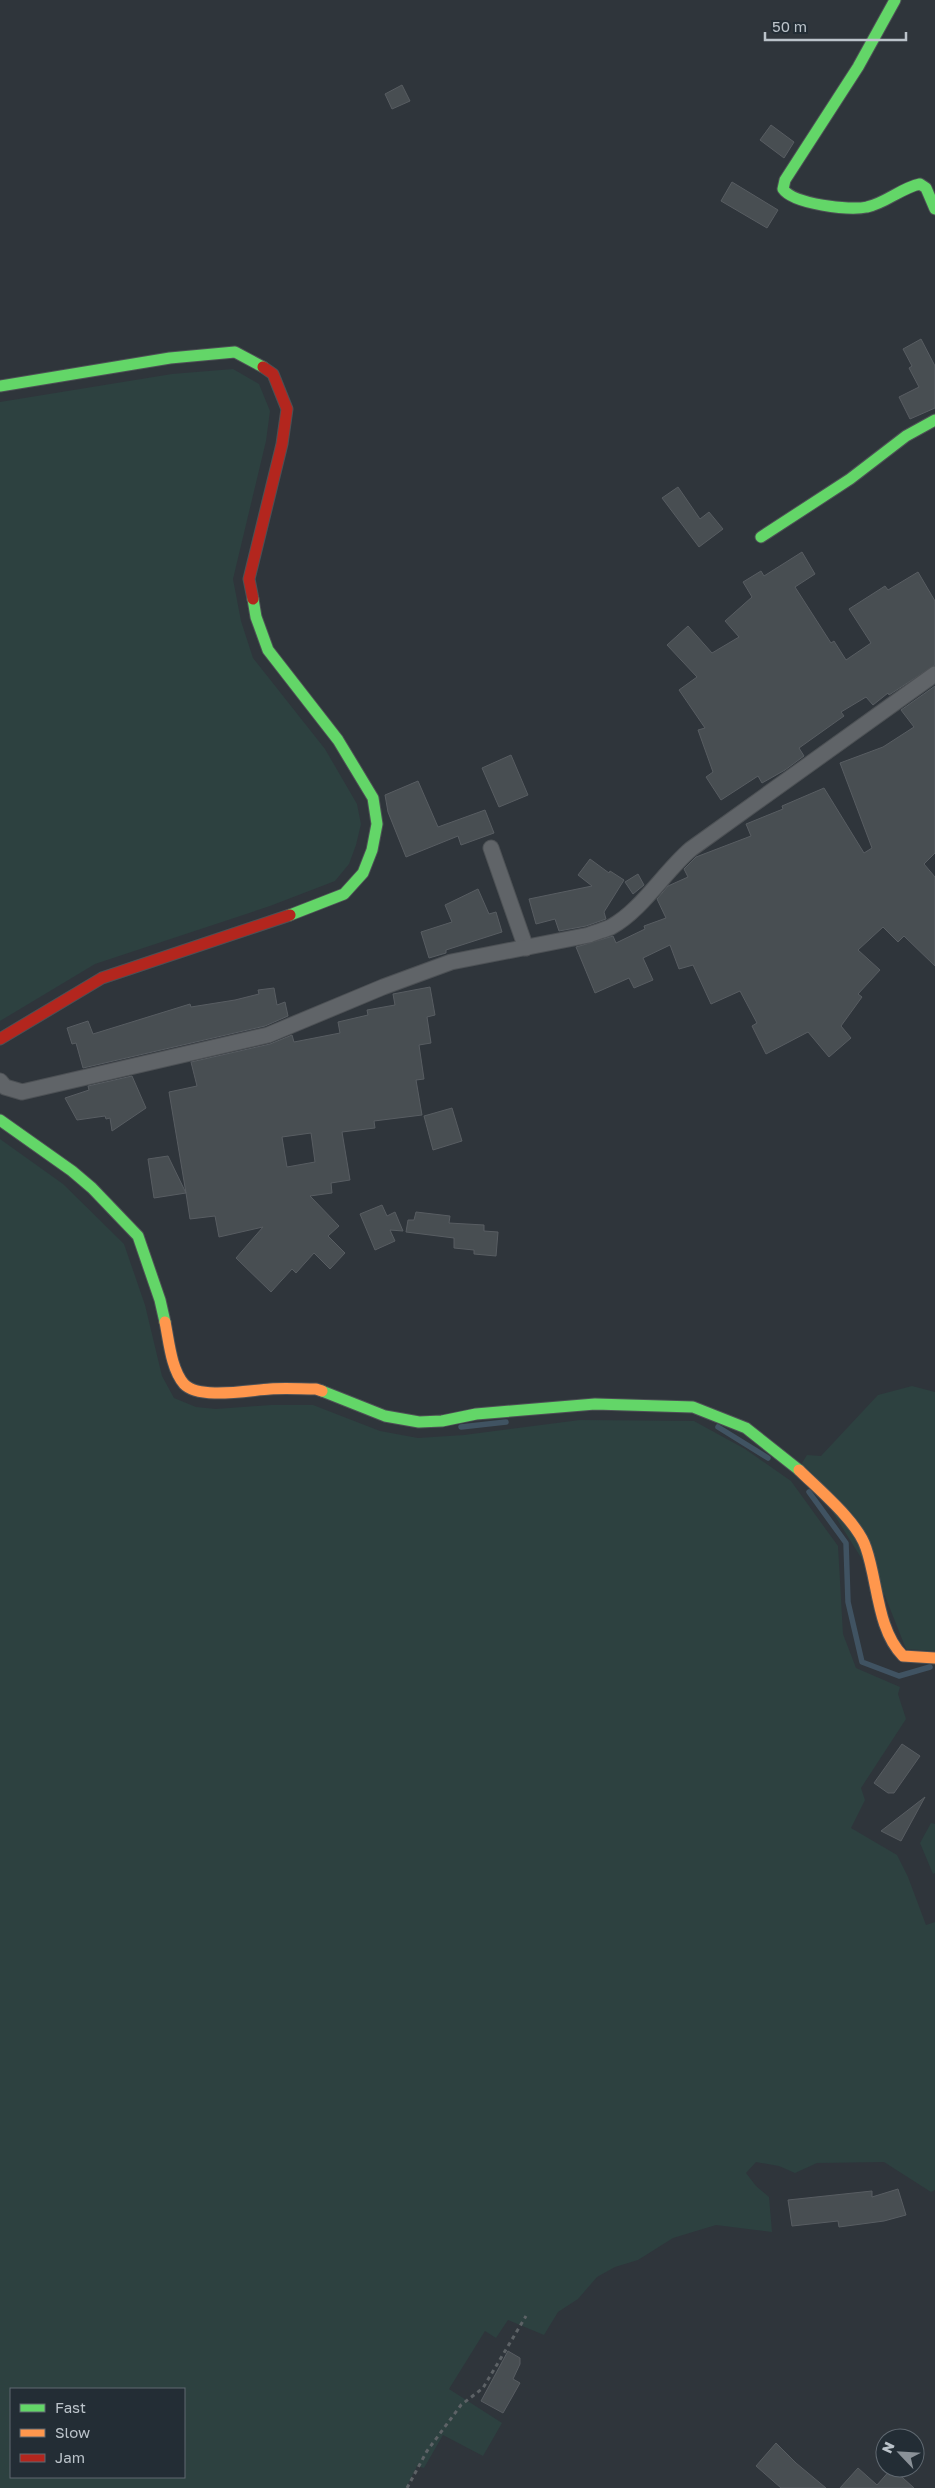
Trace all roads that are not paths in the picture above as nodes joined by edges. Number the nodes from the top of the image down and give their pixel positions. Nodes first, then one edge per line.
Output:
1 (895, 0) edge
2 (935, 209) edge
3 (0, 386) edge
4 (935, 420) edge
5 (762, 537) dead end
6 (935, 674) edge
7 (491, 848) dead end
8 (526, 948) junction
9 (0, 1039) edge
10 (0, 1081) edge
11 (0, 1120) edge
12 (935, 1658) edge

1 - 2 street
3 - 9 street
4 - 5 street
6 - 8 street
7 - 8 street
8 - 10 street
11 - 12 street

